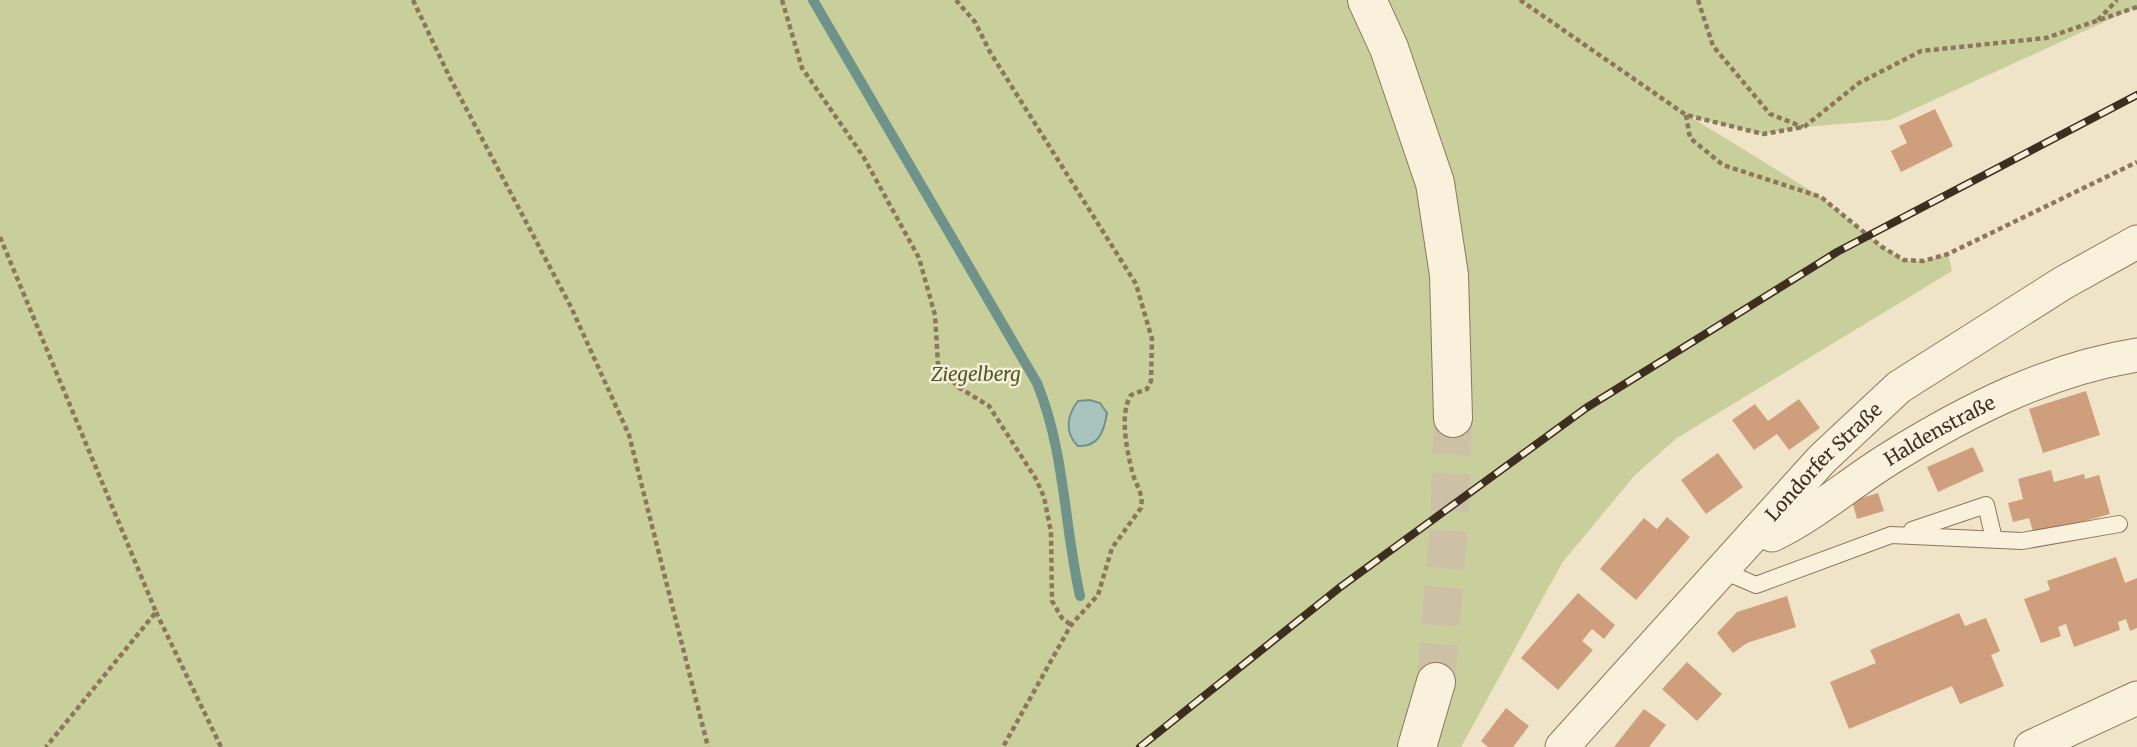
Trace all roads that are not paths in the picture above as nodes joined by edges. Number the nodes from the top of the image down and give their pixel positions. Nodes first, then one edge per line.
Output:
1 (1367, 0) edge
2 (2137, 242) edge
3 (2137, 355) edge
4 (1453, 418) tunnel mouth
5 (2119, 524) dead end
6 (1759, 529) junction
7 (1899, 534) junction
8 (1994, 539) junction
9 (1721, 570) junction
10 (1436, 682) tunnel mouth
11 (2137, 698) edge
12 (1418, 747) edge
13 (1562, 747) edge
14 (2031, 747) edge

1 - 4 street
2 - 6 street, Londorfer Straße
3 - 6 street, Haldenstraße
5 - 8 lane
6 - 9 street, Londorfer Straße
7 - 8 lane
7 - 8 lane
7 - 9 lane
9 - 13 street, Londorfer Straße
10 - 12 street
11 - 14 street

